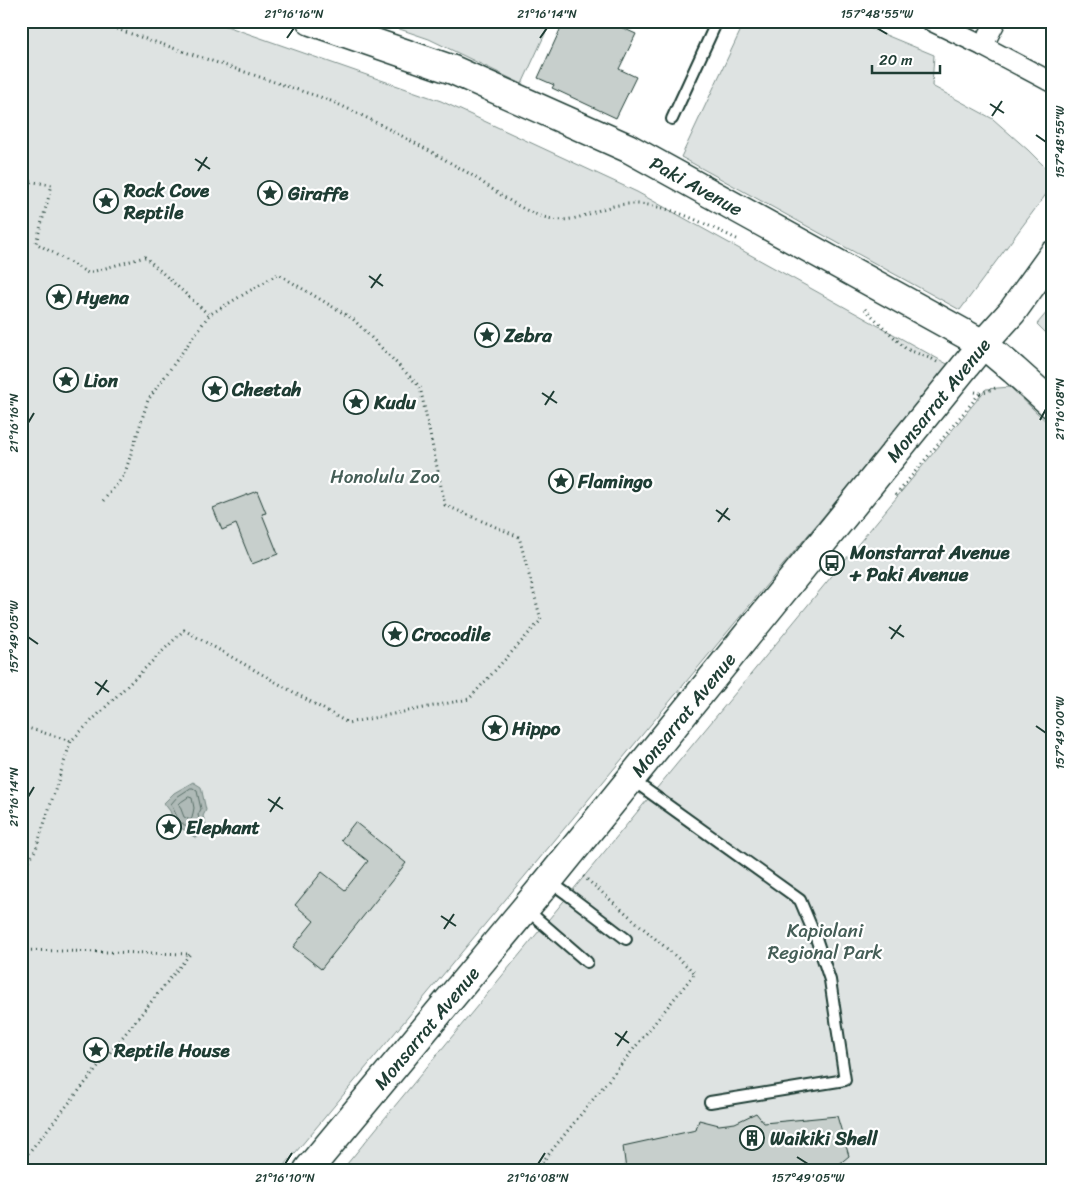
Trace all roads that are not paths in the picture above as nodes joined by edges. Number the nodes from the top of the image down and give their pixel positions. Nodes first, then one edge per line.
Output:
1 (311, 21) edge
2 (718, 21) edge
3 (931, 21) edge
4 (996, 21) edge
5 (983, 46) junction
6 (1053, 83) edge
7 (672, 119) dead end
8 (1053, 255) edge
9 (983, 344) junction
10 (1053, 405) edge
11 (630, 779) junction
12 (548, 880) junction
13 (526, 908) junction
14 (626, 940) dead end
15 (587, 962) dead end
16 (710, 1102) dead end
17 (308, 1170) edge

1 - 9 street, Paki Avenue
2 - 7 lane
3 - 5 street
4 - 5 street
5 - 6 street
8 - 9 street, Monsarrat Avenue
9 - 10 street, Paki Avenue
9 - 11 street, Monsarrat Avenue
11 - 12 street, Monsarrat Avenue
11 - 16 lane
12 - 13 street, Monsarrat Avenue
12 - 14 lane
13 - 15 lane
13 - 17 street, Monsarrat Avenue

